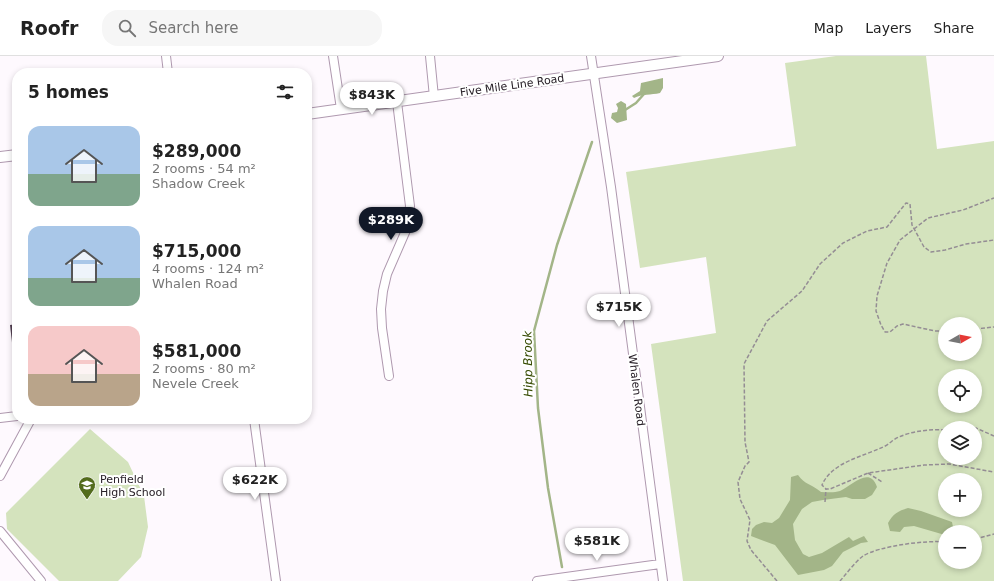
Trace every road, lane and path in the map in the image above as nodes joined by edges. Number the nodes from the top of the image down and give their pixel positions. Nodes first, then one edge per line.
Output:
1 (166, 56) edge
2 (333, 56) edge
3 (430, 56) edge
4 (591, 56) edge
5 (718, 56) edge
6 (167, 68) edge
7 (594, 73) junction
8 (434, 96) junction
9 (397, 102) junction
10 (341, 109) junction
11 (312, 113) edge
12 (12, 156) edge
13 (0, 157) edge
14 (994, 198) edge
15 (914, 229) junction
16 (994, 240) edge
17 (994, 327) edge
18 (982, 328) edge
19 (938, 331) edge
20 (389, 376) dead end
21 (12, 417) edge
22 (0, 418) edge
23 (28, 424) edge
24 (255, 424) edge
25 (938, 431) edge
26 (982, 431) edge
27 (994, 436) edge
28 (994, 472) edge
29 (868, 473) junction
30 (0, 476) edge
31 (882, 482) dead end
32 (826, 489) junction
33 (825, 502) dead end
34 (994, 534) edge
35 (1, 536) edge
36 (982, 537) edge
37 (938, 541) edge
38 (660, 564) junction
39 (40, 579) edge
40 (276, 581) edge
41 (537, 581) edge
42 (663, 581) edge
43 (777, 581) edge
44 (840, 581) edge

1 - 6 street
2 - 10 street
3 - 8 street
4 - 7 street, Whalen Road
5 - 7 main road, Five Mile Line Road
7 - 8 main road, Five Mile Line Road
7 - 38 street, Whalen Road
8 - 9 main road, Five Mile Line Road
9 - 10 main road, Five Mile Line Road
9 - 20 street
10 - 11 main road, Five Mile Line Road
12 - 13 main road
14 - 15 path
15 - 16 path
15 - 19 path
15 - 43 path
17 - 18 path
21 - 22 street
23 - 30 street
24 - 40 street
25 - 32 path
26 - 27 path
28 - 29 path
29 - 31 path
29 - 32 path
32 - 33 path
34 - 36 path
35 - 39 street
37 - 44 path
38 - 41 street
38 - 42 street, Whalen Road

